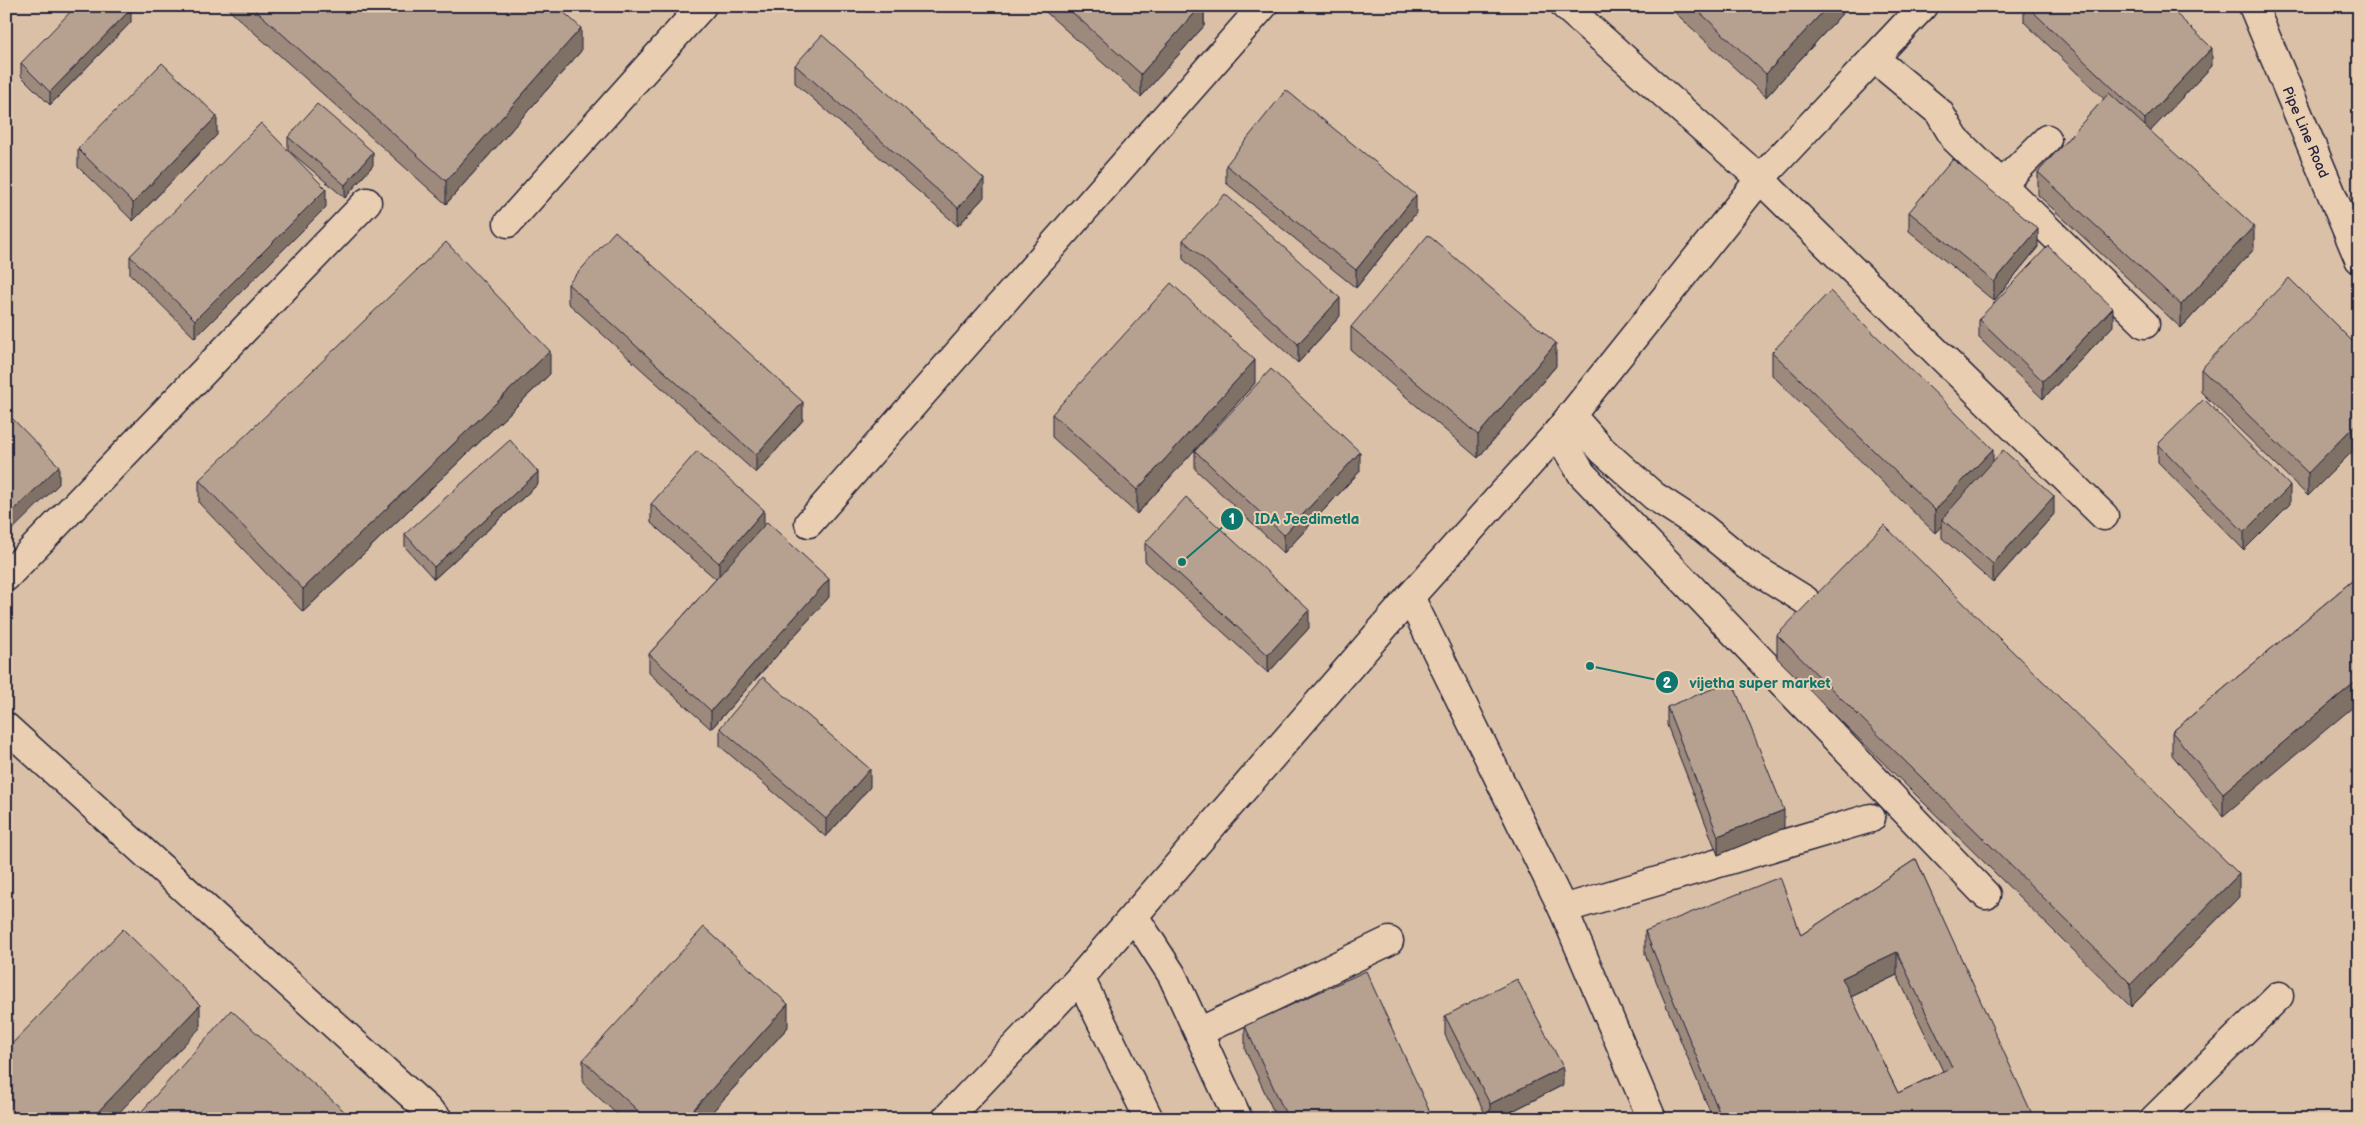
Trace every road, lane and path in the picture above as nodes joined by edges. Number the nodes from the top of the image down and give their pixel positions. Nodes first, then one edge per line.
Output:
1 (702, 6) edge
2 (1263, 6) edge
3 (1565, 6) edge
4 (1923, 6) edge
5 (2253, 6) edge
6 (1874, 58) junction
7 (2047, 139) dead end
8 (1760, 179) junction
9 (2002, 184) junction
10 (367, 202) dead end
11 (508, 223) dead end
12 (2359, 259) edge
13 (2145, 324) dead end
14 (1564, 424) junction
15 (2104, 516) dead end
16 (809, 523) dead end
17 (6, 577) edge
18 (1410, 597) junction
19 (1805, 600) dead end
20 (6, 726) edge
21 (1871, 818) dead end
22 (1986, 895) dead end
23 (1563, 909) junction
24 (1134, 916) junction
25 (1389, 941) dead end
26 (1080, 978) junction
27 (2279, 996) dead end
28 (1199, 1032) junction
29 (438, 1119) edge
30 (946, 1119) edge
31 (1149, 1119) edge
32 (1238, 1119) edge
33 (1652, 1119) edge
34 (2154, 1119) edge

1 - 11 street
2 - 16 street
3 - 8 street
4 - 6 street
5 - 12 street, Pipe Line Road
6 - 8 street
6 - 9 street
7 - 9 street
8 - 14 street
8 - 15 street
9 - 13 street
10 - 17 street
14 - 18 street
14 - 19 street
14 - 22 street
18 - 23 street
18 - 24 street
20 - 29 street
21 - 23 street
23 - 33 street
24 - 26 street
24 - 28 street
25 - 28 street
26 - 30 street
26 - 31 street
27 - 34 street
28 - 32 street

